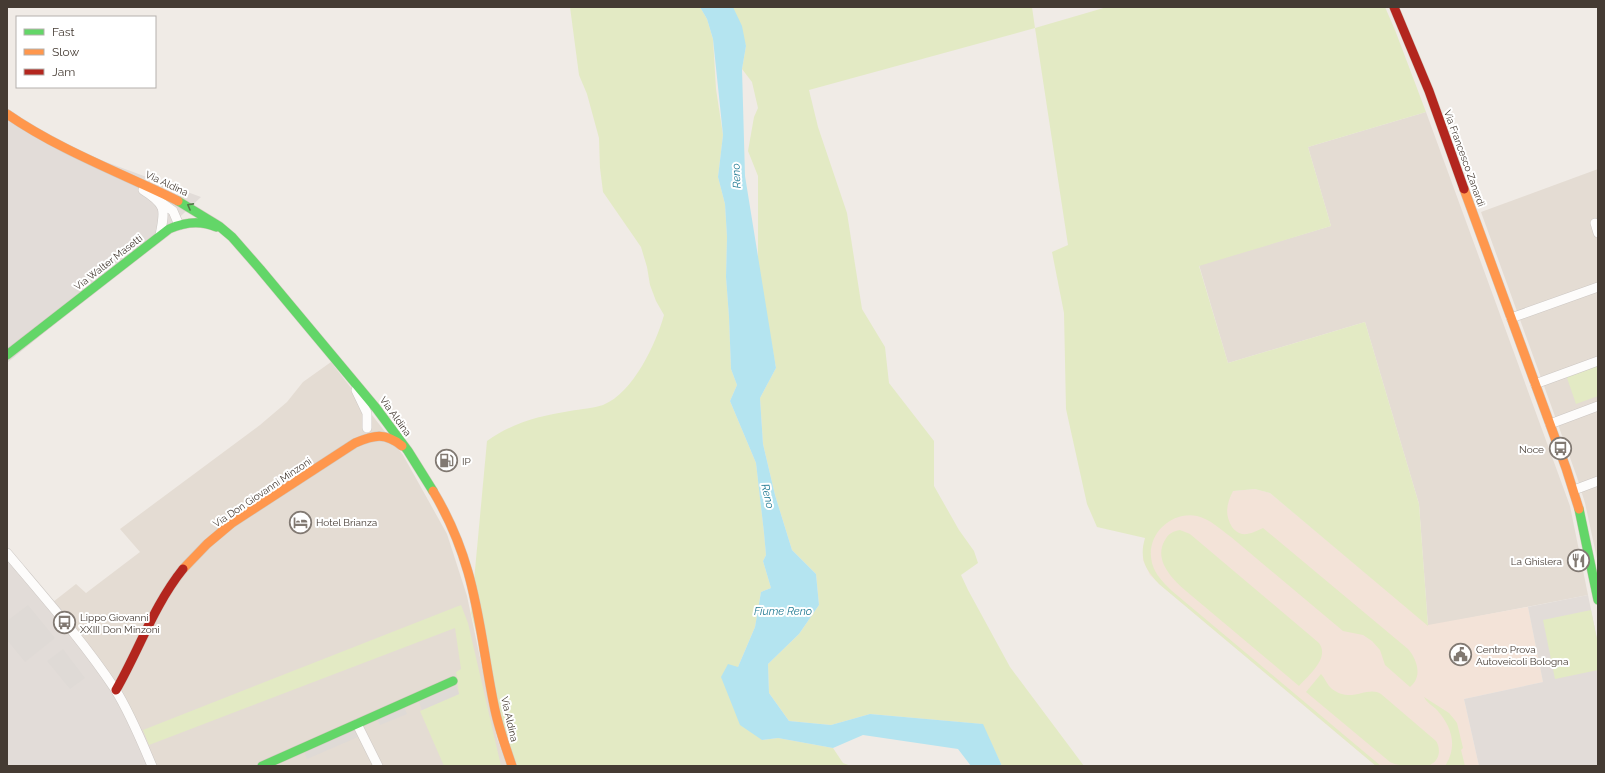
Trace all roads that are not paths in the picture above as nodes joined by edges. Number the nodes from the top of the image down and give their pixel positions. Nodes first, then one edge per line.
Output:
1 (1394, 7) edge
2 (7, 114) edge
3 (120, 175) junction
4 (158, 200) junction
5 (1594, 224) dead end
6 (179, 225) junction
7 (1598, 233) edge
8 (160, 236) junction
9 (232, 237) junction
10 (1598, 287) edge
11 (1511, 318) junction
12 (7, 355) edge
13 (1598, 361) edge
14 (341, 364) junction
15 (1535, 384) junction
16 (1598, 406) edge
17 (386, 419) junction
18 (1550, 424) junction
19 (367, 428) junction
20 (373, 436) junction
21 (354, 443) junction
22 (409, 453) junction
23 (1598, 481) edge
24 (1574, 490) junction
25 (7, 553) edge
26 (1598, 600) edge
27 (453, 682) dead end
28 (116, 690) junction
29 (357, 724) junction
30 (152, 766) edge
31 (262, 766) edge
32 (378, 766) edge
33 (512, 766) edge

1 - 11 street, Via Francesco Zanardi
2 - 3 street, Via Aldina
3 - 4 street, Via Aldina
9 -> 3 street, Via Aldina
4 - 6 street
4 - 8 street, Via Aldina
5 - 7 street
6 - 8 street, Via Walter Masetti
6 - 9 street, Via Walter Masetti
8 - 12 street, Via Walter Masetti
9 - 14 street, Via Aldina
10 - 11 street
11 - 15 street, Via Francesco Zanardi
13 - 15 street
14 - 17 street, Via Aldina
14 - 19 street
15 - 18 street, Via Francesco Zanardi
16 - 18 street
17 - 19 street, Via Don Giovanni Minzoni
17 - 20 street
17 - 22 street, Via Aldina
18 - 24 street, Via Francesco Zanardi
19 - 21 street, Via Don Giovanni Minzoni
20 - 21 street, Via Don Giovanni Minzoni
20 - 22 street
21 - 28 street, Via Don Giovanni Minzoni
22 - 33 street, Via Aldina
23 - 24 street
24 - 26 street, Via Francesco Zanardi
25 - 28 street
27 - 29 street
28 - 30 street
29 - 31 street
29 - 32 street

